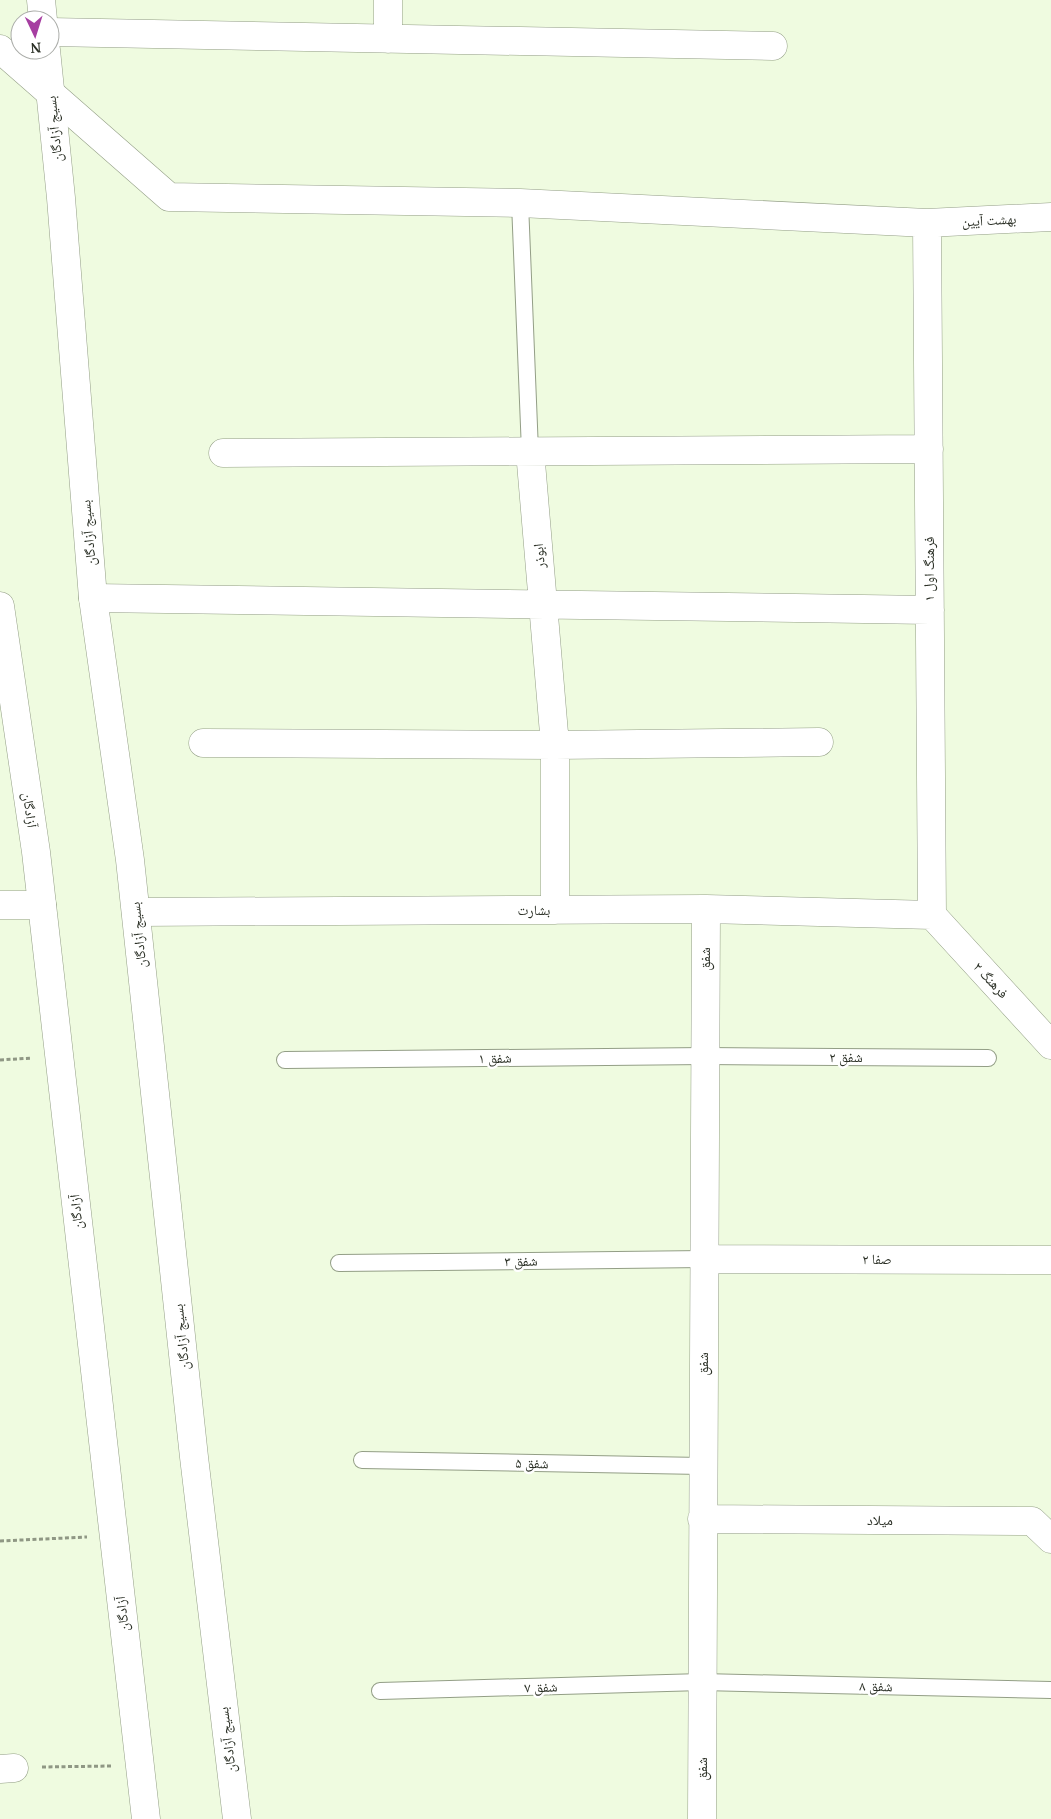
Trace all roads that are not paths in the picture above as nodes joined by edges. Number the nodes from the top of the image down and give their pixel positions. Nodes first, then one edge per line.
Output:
1 (388, 0) edge
2 (60, 32) edge
3 (388, 38) junction
4 (773, 46) dead end
5 (0, 49) edge
6 (47, 60) edge
7 (51, 91) junction
8 (520, 203) junction
9 (1051, 217) edge
10 (927, 223) junction
11 (929, 449) junction
12 (530, 451) junction
13 (223, 453) dead end
14 (93, 598) junction
15 (543, 604) junction
16 (0, 606) edge
17 (930, 610) junction
18 (819, 742) dead end
19 (203, 743) dead end
20 (555, 745) junction
21 (0, 905) edge
22 (42, 905) junction
23 (706, 909) junction
24 (555, 910) junction
25 (136, 912) junction
26 (932, 915) junction
27 (1051, 1045) edge
28 (705, 1056) junction
29 (988, 1058) dead end
30 (285, 1060) dead end
31 (704, 1259) junction
32 (1051, 1260) edge
33 (339, 1263) dead end
34 (362, 1460) dead end
35 (702, 1466) junction
36 (702, 1519) junction
37 (1051, 1539) edge
38 (702, 1682) junction
39 (1051, 1690) edge
40 (380, 1691) dead end
41 (146, 1819) edge
42 (236, 1819) edge
43 (702, 1819) edge

1 - 3 street
2 - 3 street
3 - 4 street
5 - 7 street, بهشت آیین
6 - 7 street, بسیج آزادگان
7 - 8 street, بهشت آیین
7 - 14 street, بسیج آزادگان
8 - 10 street, بهشت آیین
8 - 12 lane, ابوذر
9 - 10 street, بهشت آیین
10 - 11 street, فرهنگ اول ۱
11 - 12 street
11 - 17 street, فرهنگ اول ۱
12 - 13 street
12 - 15 street, ابوذر
14 - 15 street
14 - 25 street, بسیج آزادگان
15 - 17 street
15 - 20 street, ابوذر
16 - 22 street, آزادگان
17 - 26 street, فرهنگ اول ۱
18 - 20 street
19 - 20 street
20 - 24 street, ابوذر
21 - 22 street
22 - 41 street, آزادگان
23 - 24 street, بشارت
23 - 26 street, بشارت
23 - 28 street, شفق
24 - 25 street, بشارت
25 - 42 street, بسیج آزادگان
26 - 27 street, فرهنگ ۲
28 - 29 lane, شفق ۲
28 - 30 lane, شفق ۱
28 - 31 street, شفق
31 - 32 street, صفا ۲
31 - 33 lane, شفق ۳
31 - 35 street, شفق
34 - 35 lane, شفق ۵
35 - 36 street, شفق
36 - 37 street, میلاد
36 - 38 street, شفق
38 - 39 lane, شفق ۸
38 - 40 lane, شفق ۷
38 - 43 street, شفق

